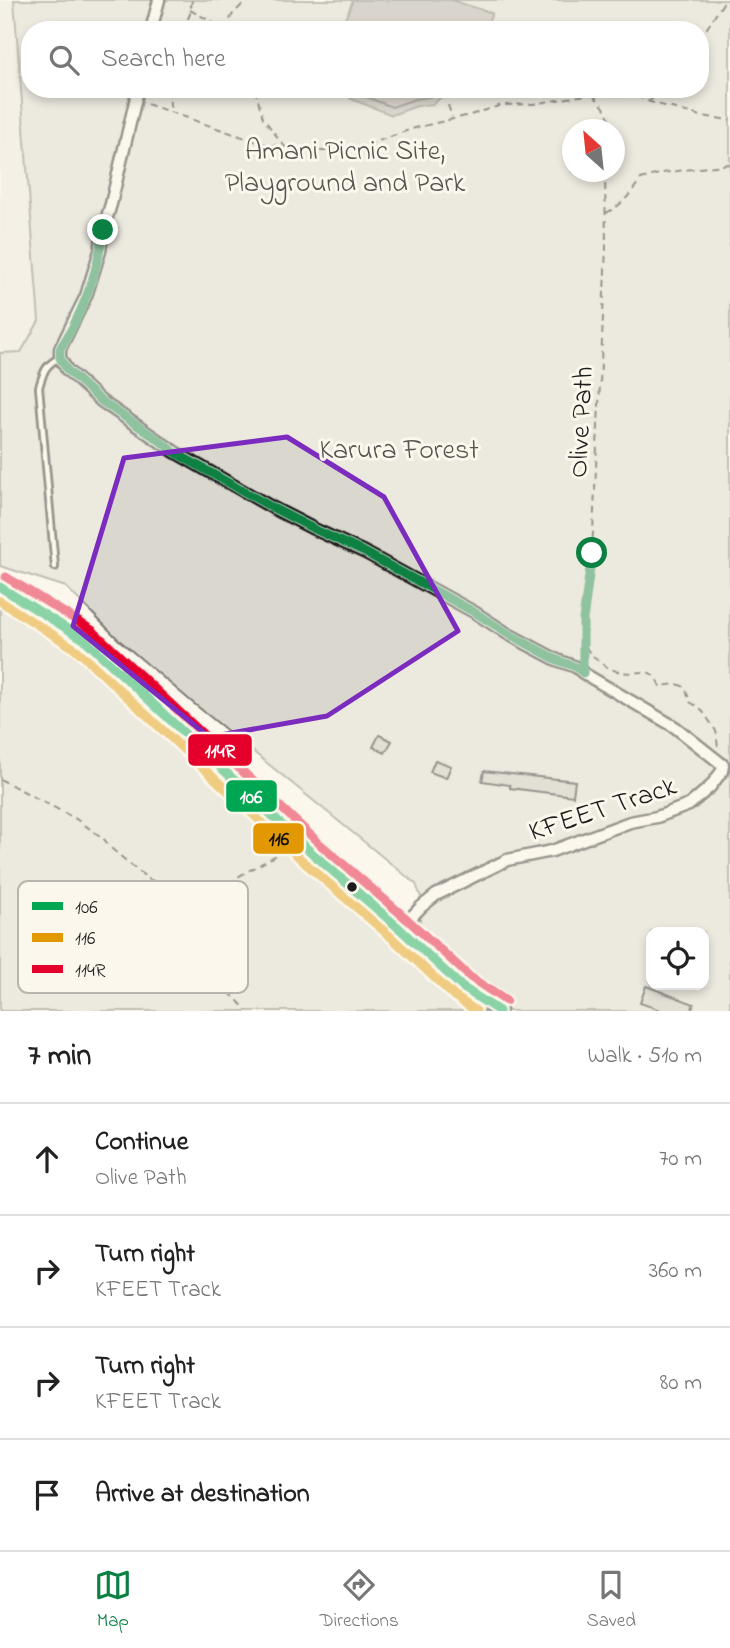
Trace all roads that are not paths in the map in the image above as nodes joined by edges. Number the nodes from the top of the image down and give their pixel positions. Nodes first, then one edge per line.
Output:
1 (159, 0) edge
2 (153, 21) edge
3 (136, 98) edge
4 (60, 358) junction
5 (55, 567) dead end
6 (0, 587) edge
7 (400, 929) junction
8 (499, 1011) edge

1 - 2 street
3 - 4 street
4 - 5 lane
4 - 7 street, KFEET Track
6 - 7 main road
7 - 8 main road

